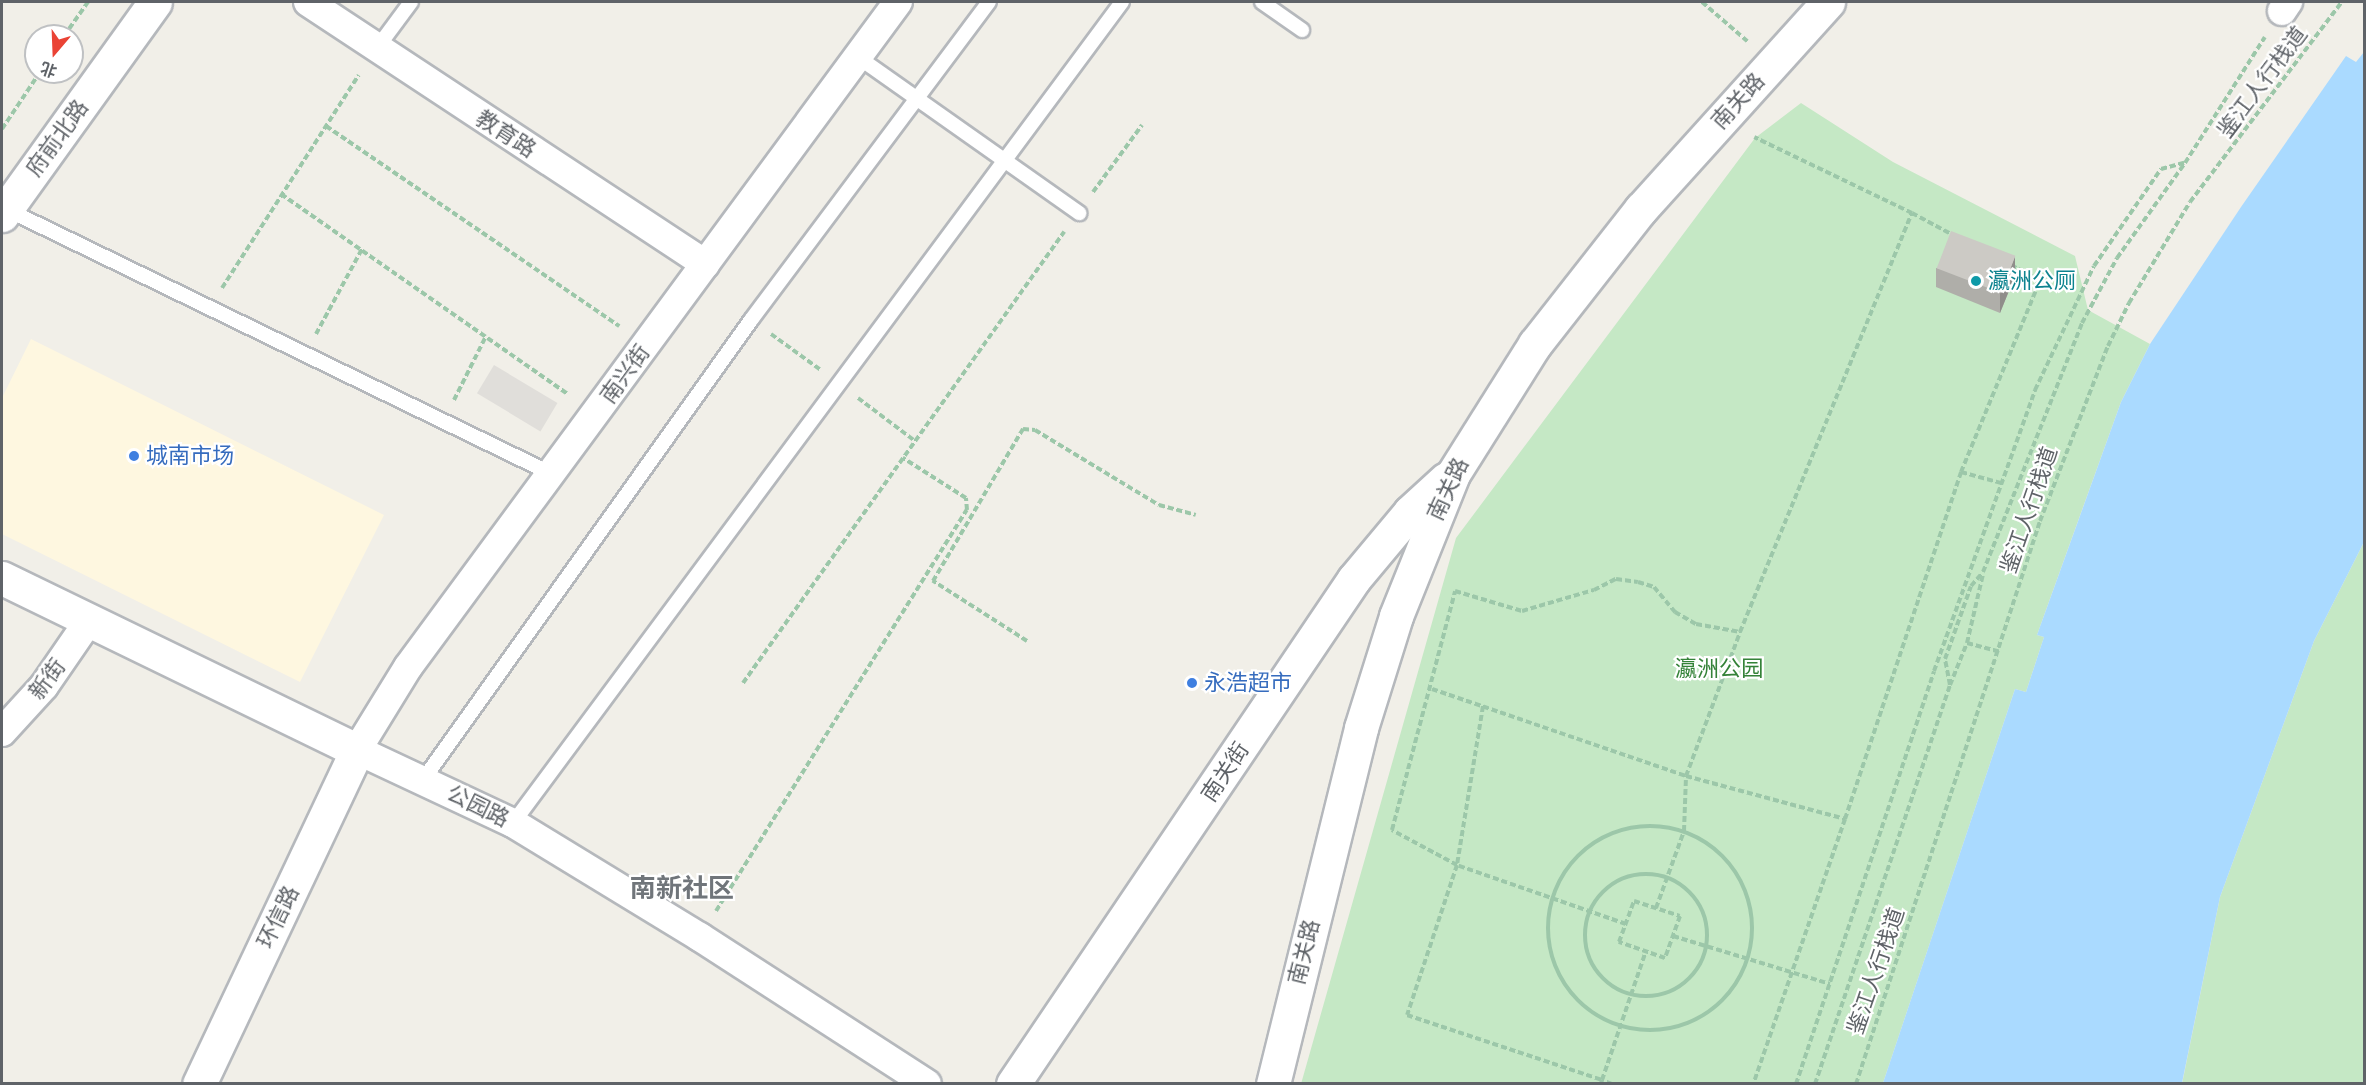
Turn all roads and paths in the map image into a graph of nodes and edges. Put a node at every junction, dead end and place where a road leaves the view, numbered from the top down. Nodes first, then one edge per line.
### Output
1 (88, 2) edge
2 (154, 2) edge
3 (308, 2) edge
4 (411, 2) edge
5 (898, 2) edge
6 (988, 2) edge
7 (1122, 2) edge
8 (1262, 2) edge
9 (1702, 2) edge
10 (1828, 2) edge
11 (2342, 2) edge
12 (2285, 6) edge
13 (72, 24) edge
14 (1302, 30) dead end
15 (376, 48) junction
16 (858, 57) junction
17 (1772, 64) junction
18 (32, 84) edge
19 (917, 98) junction
20 (1721, 120) junction
21 (1142, 125) dead end
22 (326, 126) junction
23 (2, 129) edge
24 (1004, 160) junction
25 (2185, 163) junction
26 (280, 194) junction
27 (4, 212) edge
28 (1078, 213) junction
29 (1911, 213) junction
30 (1961, 239) edge
31 (362, 249) junction
32 (706, 264) junction
33 (2011, 265) edge
34 (209, 309) junction
35 (751, 320) junction
36 (486, 336) junction
37 (646, 345) junction
38 (304, 356) junction
39 (839, 384) junction
40 (596, 413) junction
41 (443, 422) junction
42 (915, 441) junction
43 (903, 458) junction
44 (1960, 472) junction
45 (552, 474) junction
46 (1453, 474) junction
47 (2001, 483) junction
48 (969, 500) junction
49 (979, 506) junction
50 (1196, 515) dead end
51 (1983, 572) junction
52 (2, 578) edge
53 (88, 622) junction
54 (1740, 632) junction
55 (1027, 641) dead end
56 (1967, 643) junction
57 (2000, 652) junction
58 (743, 683) dead end
59 (1950, 686) junction
60 (1432, 689) junction
61 (1483, 706) junction
62 (2, 732) edge
63 (357, 750) junction
64 (1686, 776) junction
65 (423, 780) junction
66 (1845, 819) junction
67 (513, 823) junction
68 (1684, 831) junction
69 (1457, 864) junction
70 (1667, 877) junction
71 (1552, 896) junction
72 (1656, 908) junction
73 (1589, 911) junction
74 (1626, 924) junction
75 (1673, 936) junction
76 (700, 937) junction
77 (1706, 949) junction
78 (1646, 951) junction
79 (1750, 962) junction
80 (1793, 971) junction
81 (1830, 984) junction
82 (1632, 994) junction
83 (1620, 1025) junction
84 (1601, 1082) edge
85 (199, 1083) edge
86 (927, 1083) edge
87 (1013, 1083) edge
88 (1273, 1083) edge
89 (1612, 1083) edge
90 (1753, 1083) edge
91 (1796, 1083) edge
92 (1815, 1083) edge
93 (1856, 1083) edge

1 - 13 path
2 - 27 street, 府前北路
3 - 15 street, 教育路
4 - 15 lane
5 - 16 street, 南兴街
6 - 19 lane
7 - 24 lane
8 - 14 lane
9 - 17 path
10 - 17 street, 南关路
11 - 57 path, 鉴江人行栈道
12 - 25 path
15 - 22 path
15 - 32 street, 教育路
16 - 19 lane
16 - 32 street, 南兴街
17 - 20 street, 南关路
18 - 23 path
19 - 24 lane
19 - 35 lane
20 - 29 path
20 - 46 street, 南关路
21 - 28 path
22 - 26 path
22 - 37 path
24 - 28 lane
24 - 39 lane
25 - 47 path
25 - 51 path
26 - 31 path
26 - 34 path
27 - 34 lane
28 - 42 path
29 - 30 path
29 - 54 path
31 - 36 path
31 - 38 path
32 - 37 street, 南兴街
33 - 44 path
34 - 38 lane
35 - 39 path
35 - 65 lane
36 - 40 path
36 - 41 path
37 - 40 street, 南兴街
38 - 41 lane
39 - 42 path
39 - 67 lane
40 - 45 street, 南兴街
41 - 45 lane
42 - 43 path
43 - 48 path
43 - 58 path
44 - 47 path
44 - 66 path
45 - 63 street, 南兴街
46 - 87 street, 南关街
46 - 88 street, 南关路
47 - 81 path
48 - 49 path
48 - 76 path
49 - 50 path
49 - 55 path
51 - 56 path
51 - 59 path
52 - 53 street, 公园路
53 - 62 street, 新街
53 - 63 street, 公园路
54 - 60 path
54 - 64 path
56 - 57 path
56 - 59 path
57 - 93 path, 鉴江人行栈道
59 - 92 path
60 - 61 path
60 - 69 path
61 - 64 path
61 - 69 path
63 - 65 street, 公园路
63 - 85 street, 环信路
64 - 66 path
64 - 68 path
65 - 67 street, 公园路
66 - 80 path
67 - 76 street, 公园路
68 - 70 path
68 - 71 path
68 - 79 path
69 - 71 path
69 - 84 path
70 - 72 path
70 - 73 path
70 - 77 path
71 - 73 path
71 - 83 path
72 - 74 path
72 - 75 path
73 - 74 path
73 - 82 path
74 - 78 path
75 - 77 path
75 - 78 path
76 - 86 street, 公园路
77 - 79 path
77 - 82 path
78 - 82 path
79 - 80 path
79 - 83 path
80 - 81 path
80 - 90 path
81 - 91 path
82 - 83 path
83 - 84 path
84 - 89 path

